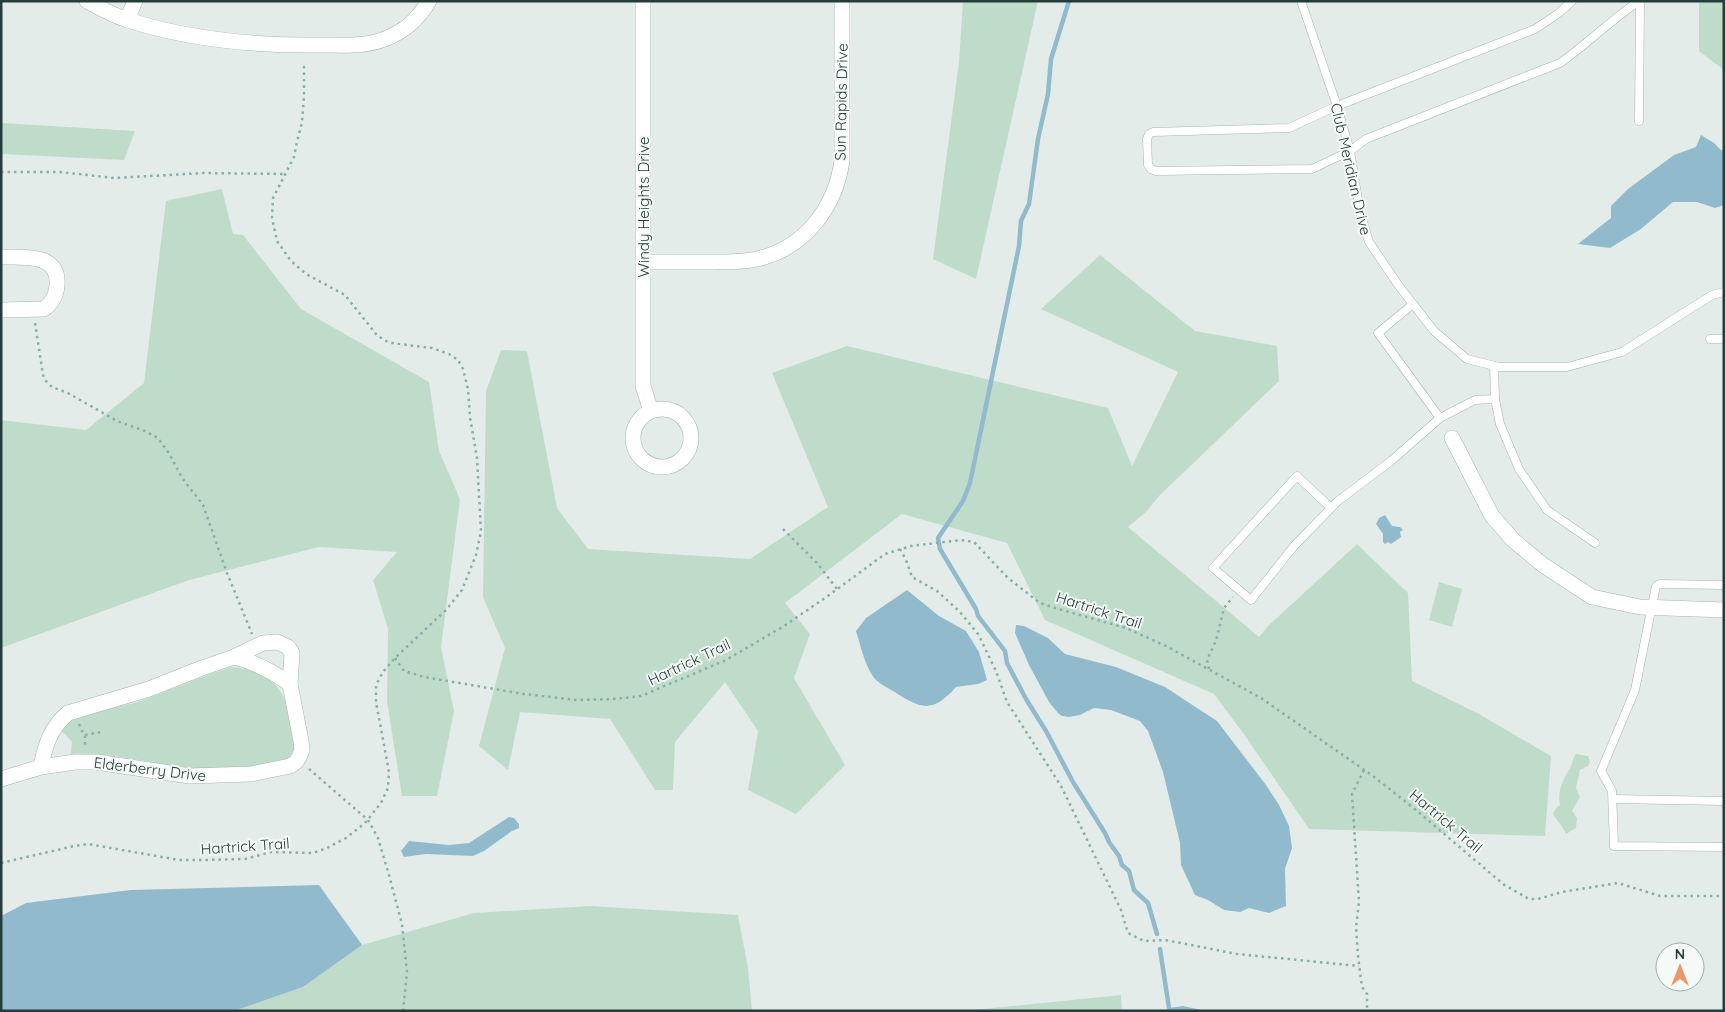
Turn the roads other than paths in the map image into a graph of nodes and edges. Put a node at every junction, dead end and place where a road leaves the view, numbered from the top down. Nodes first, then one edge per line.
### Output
1 (87, 1) edge
2 (135, 1) edge
3 (429, 1) edge
4 (643, 1) edge
5 (842, 1) edge
6 (1300, 1) edge
7 (1572, 1) edge
8 (1639, 1) edge
9 (127, 20) junction
10 (1337, 106) junction
11 (1640, 121) dead end
12 (1350, 151) junction
13 (1, 257) edge
14 (643, 262) junction
15 (1724, 292) edge
16 (1413, 304) junction
17 (1, 310) edge
18 (1710, 339) dead end
19 (1724, 339) edge
20 (1494, 366) junction
21 (1495, 399) junction
22 (651, 411) dead end
23 (1440, 418) junction
24 (1452, 438) dead end
25 (1331, 508) junction
26 (1595, 543) dead end
27 (1724, 585) edge
28 (1652, 608) junction
29 (1724, 610) edge
30 (234, 657) junction
31 (290, 684) junction
32 (41, 767) junction
33 (1, 779) edge
34 (1613, 799) junction
35 (1724, 801) edge
36 (1724, 847) edge

1 - 9 street
2 - 9 street
3 - 9 street
4 - 14 street, Windy Heights Drive
5 - 14 street, Sun Rapids Drive
6 - 10 lane, Club Meridian Drive
7 - 10 lane
8 - 11 lane
8 - 12 lane
10 - 12 lane, Club Meridian Drive
10 - 12 lane
12 - 16 lane, Club Meridian Drive
13 - 17 street
14 - 22 street, Windy Heights Drive
15 - 20 lane, Club Meridian Drive
16 - 20 lane, Club Meridian Drive
16 - 23 lane
18 - 19 lane
20 - 21 lane
21 - 23 lane
21 - 26 lane
23 - 25 lane
24 - 28 street
25 - 25 lane
27 - 28 lane
28 - 29 street
28 - 34 lane
30 - 31 street
30 - 31 street, Elderberry Drive
30 - 32 street, Elderberry Drive
31 - 32 street, Elderberry Drive
32 - 33 street, Elderberry Drive
34 - 35 lane
34 - 36 lane

